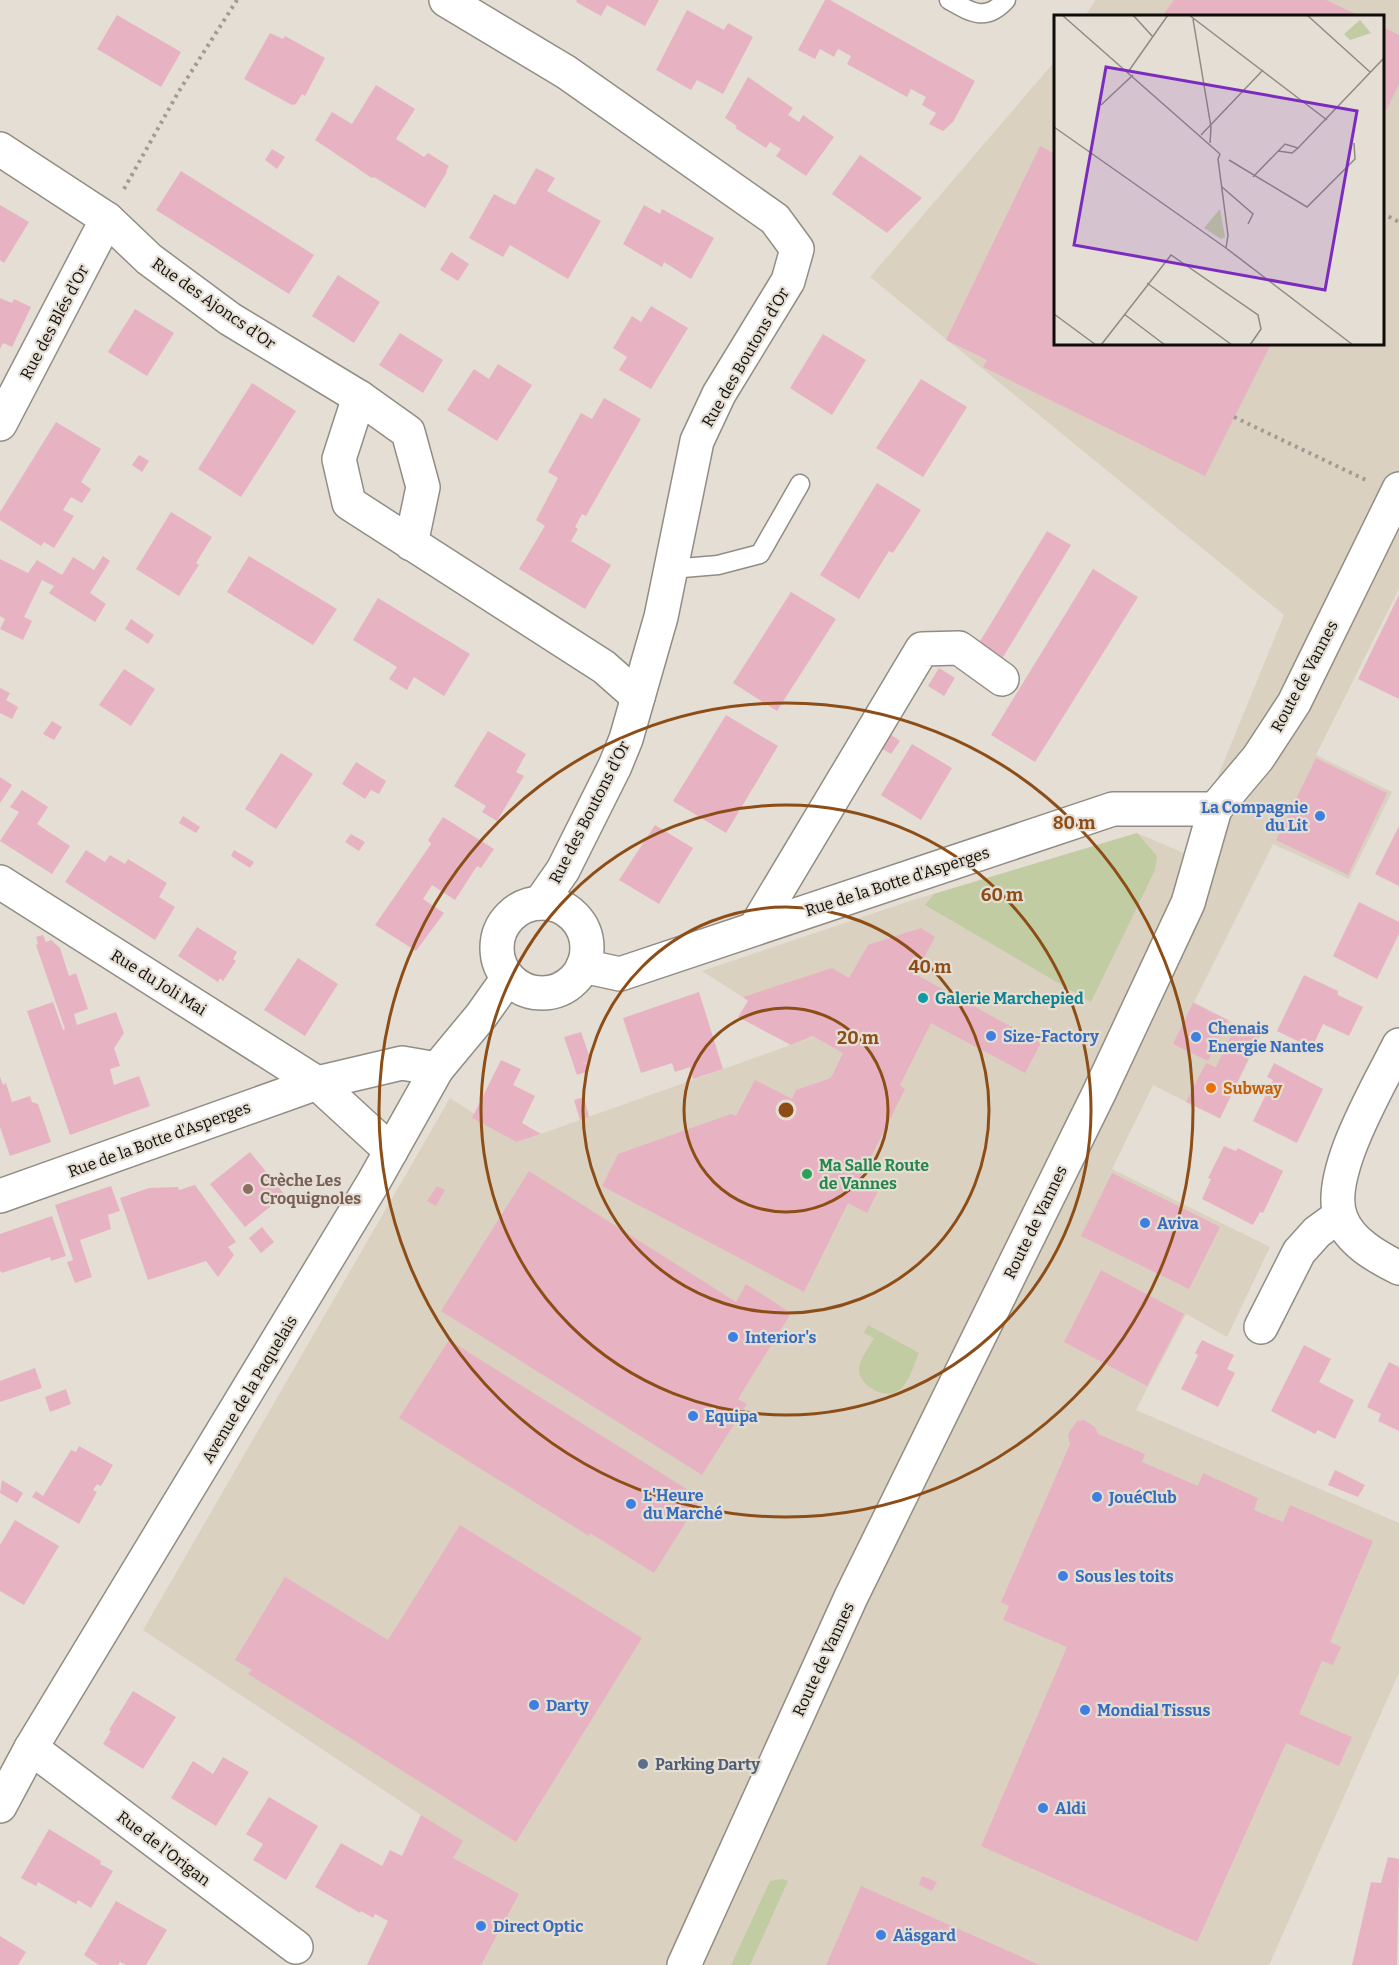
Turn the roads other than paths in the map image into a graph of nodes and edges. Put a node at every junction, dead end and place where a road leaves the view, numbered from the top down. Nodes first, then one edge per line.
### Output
1 (446, 0) edge
2 (949, 0) edge
3 (1006, 0) edge
4 (0, 149) edge
5 (107, 219) junction
6 (358, 397) junction
7 (0, 424) edge
8 (800, 484) dead end
9 (1398, 491) edge
10 (411, 544) junction
11 (671, 569) junction
12 (1002, 679) dead end
13 (638, 697) junction
14 (1215, 809) junction
15 (0, 882) edge
16 (540, 903) junction
17 (755, 928) junction
18 (583, 966) junction
19 (508, 978) junction
20 (1399, 1045) edge
21 (437, 1069) junction
22 (317, 1083) junction
23 (391, 1151) junction
24 (0, 1196) edge
25 (1340, 1216) junction
26 (1399, 1268) edge
27 (1261, 1328) dead end
28 (31, 1748) junction
29 (4, 1790) edge
30 (296, 1947) dead end
31 (684, 1965) edge

1 - 11 street, Rue des Boutons d'Or
2 - 3 lane
4 - 5 street, Rue des Ajoncs d'Or
5 - 6 street, Rue des Ajoncs d'Or
5 - 7 street, Rue des Blés d'Or
6 - 10 street, Rue des Ajoncs d'Or
6 - 10 street
8 - 11 lane
9 - 14 street, Route de Vannes
10 - 13 street
11 - 13 street, Rue des Boutons d'Or
12 - 17 street
13 - 16 street, Rue des Boutons d'Or
14 - 17 street, Rue de la Botte d'Asperges
14 - 31 street, Route de Vannes
15 - 22 street, Rue du Joli Mai
16 - 18 street
16 - 19 street
17 - 18 street, Rue de la Botte d'Asperges
18 - 19 street
19 - 21 street, Avenue de la Paquelais
20 - 25 street
21 - 22 street, Rue de la Botte d'Asperges
21 - 23 street, Avenue de la Paquelais
22 - 23 street
22 - 24 street, Rue de la Botte d'Asperges
23 - 28 street, Avenue de la Paquelais
25 - 26 street
25 - 27 street
28 - 29 street, Avenue de la Paquelais
28 - 30 street, Rue de l'Origan

